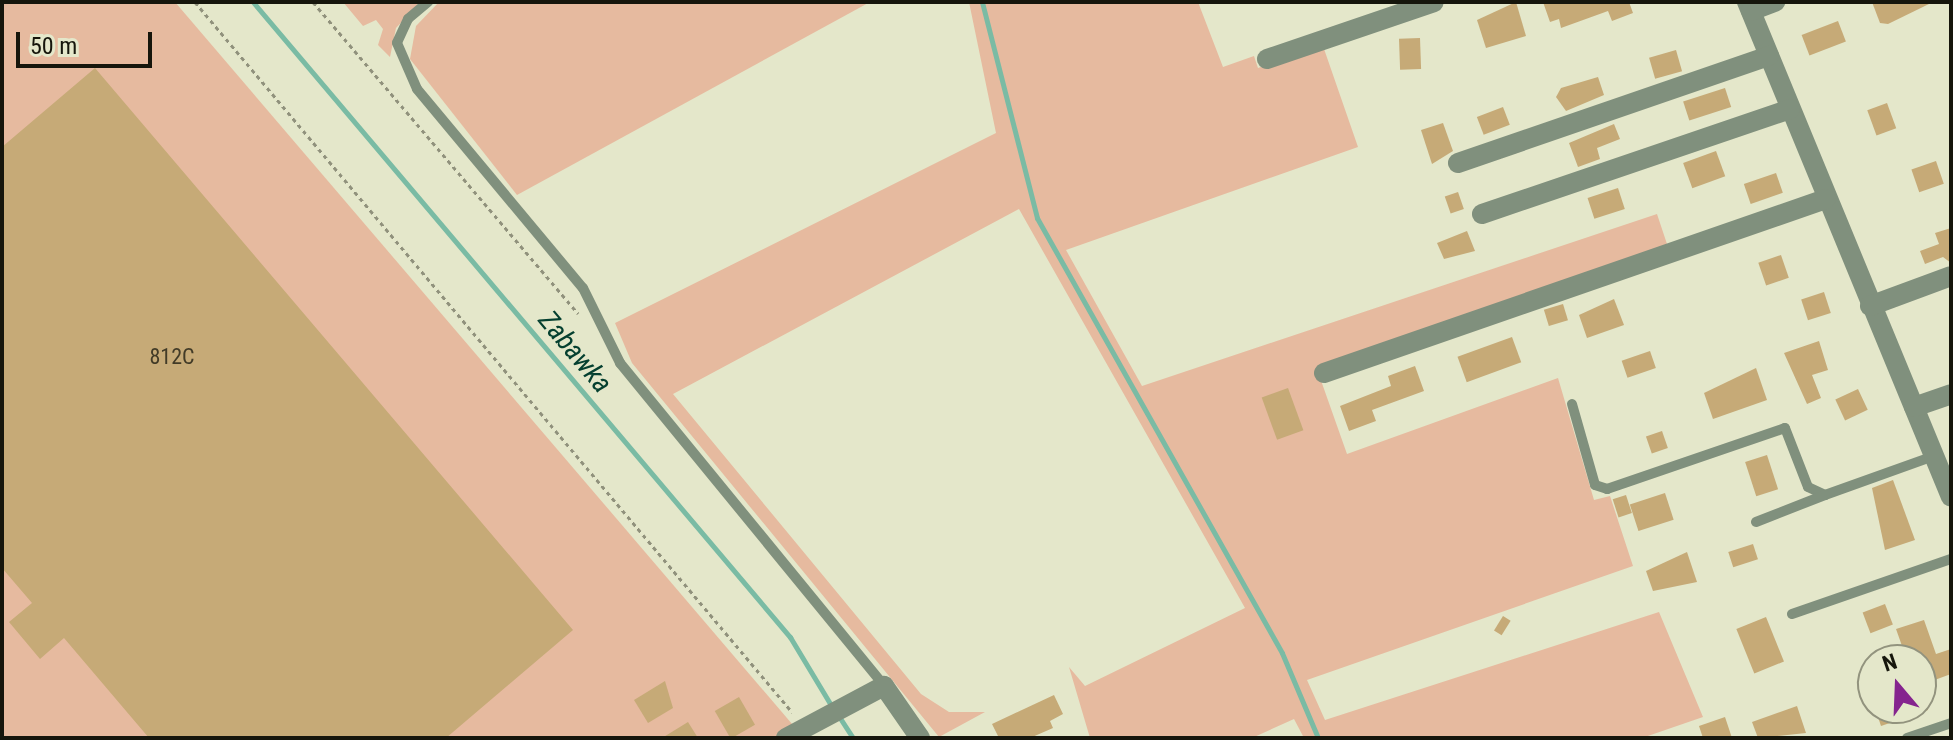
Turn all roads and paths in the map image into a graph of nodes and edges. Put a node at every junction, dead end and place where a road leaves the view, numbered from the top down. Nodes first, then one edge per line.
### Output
1 (195, 2) edge
2 (313, 2) edge
3 (428, 2) edge
4 (1434, 2) edge
5 (1775, 2) edge
6 (1749, 7) edge
7 (1769, 56) junction
8 (1267, 59) dead end
9 (1790, 109) junction
10 (1458, 163) dead end
11 (1826, 199) junction
12 (1482, 214) dead end
13 (1951, 276) edge
14 (1870, 306) junction
15 (583, 317) dead end
16 (1324, 373) dead end
17 (1951, 394) edge
18 (1572, 404) dead end
19 (1914, 407) junction
20 (1934, 456) junction
21 (1825, 495) junction
22 (1951, 497) edge
23 (1756, 522) dead end
24 (1951, 559) edge
25 (1792, 614) dead end
26 (884, 686) junction
27 (1951, 723) edge
28 (795, 733) edge
29 (920, 738) edge
30 (1907, 738) edge

1 - 28 path
2 - 15 path
3 - 26 lane
4 - 8 street
5 - 6 street
6 - 7 street
7 - 9 street
7 - 10 street
9 - 11 street
9 - 12 street
11 - 14 street
11 - 16 street
13 - 14 street
14 - 19 street
17 - 19 street
18 - 21 lane
19 - 20 street
20 - 21 lane
20 - 22 street
21 - 23 lane
24 - 25 lane
26 - 28 street
26 - 29 street
27 - 30 lane

